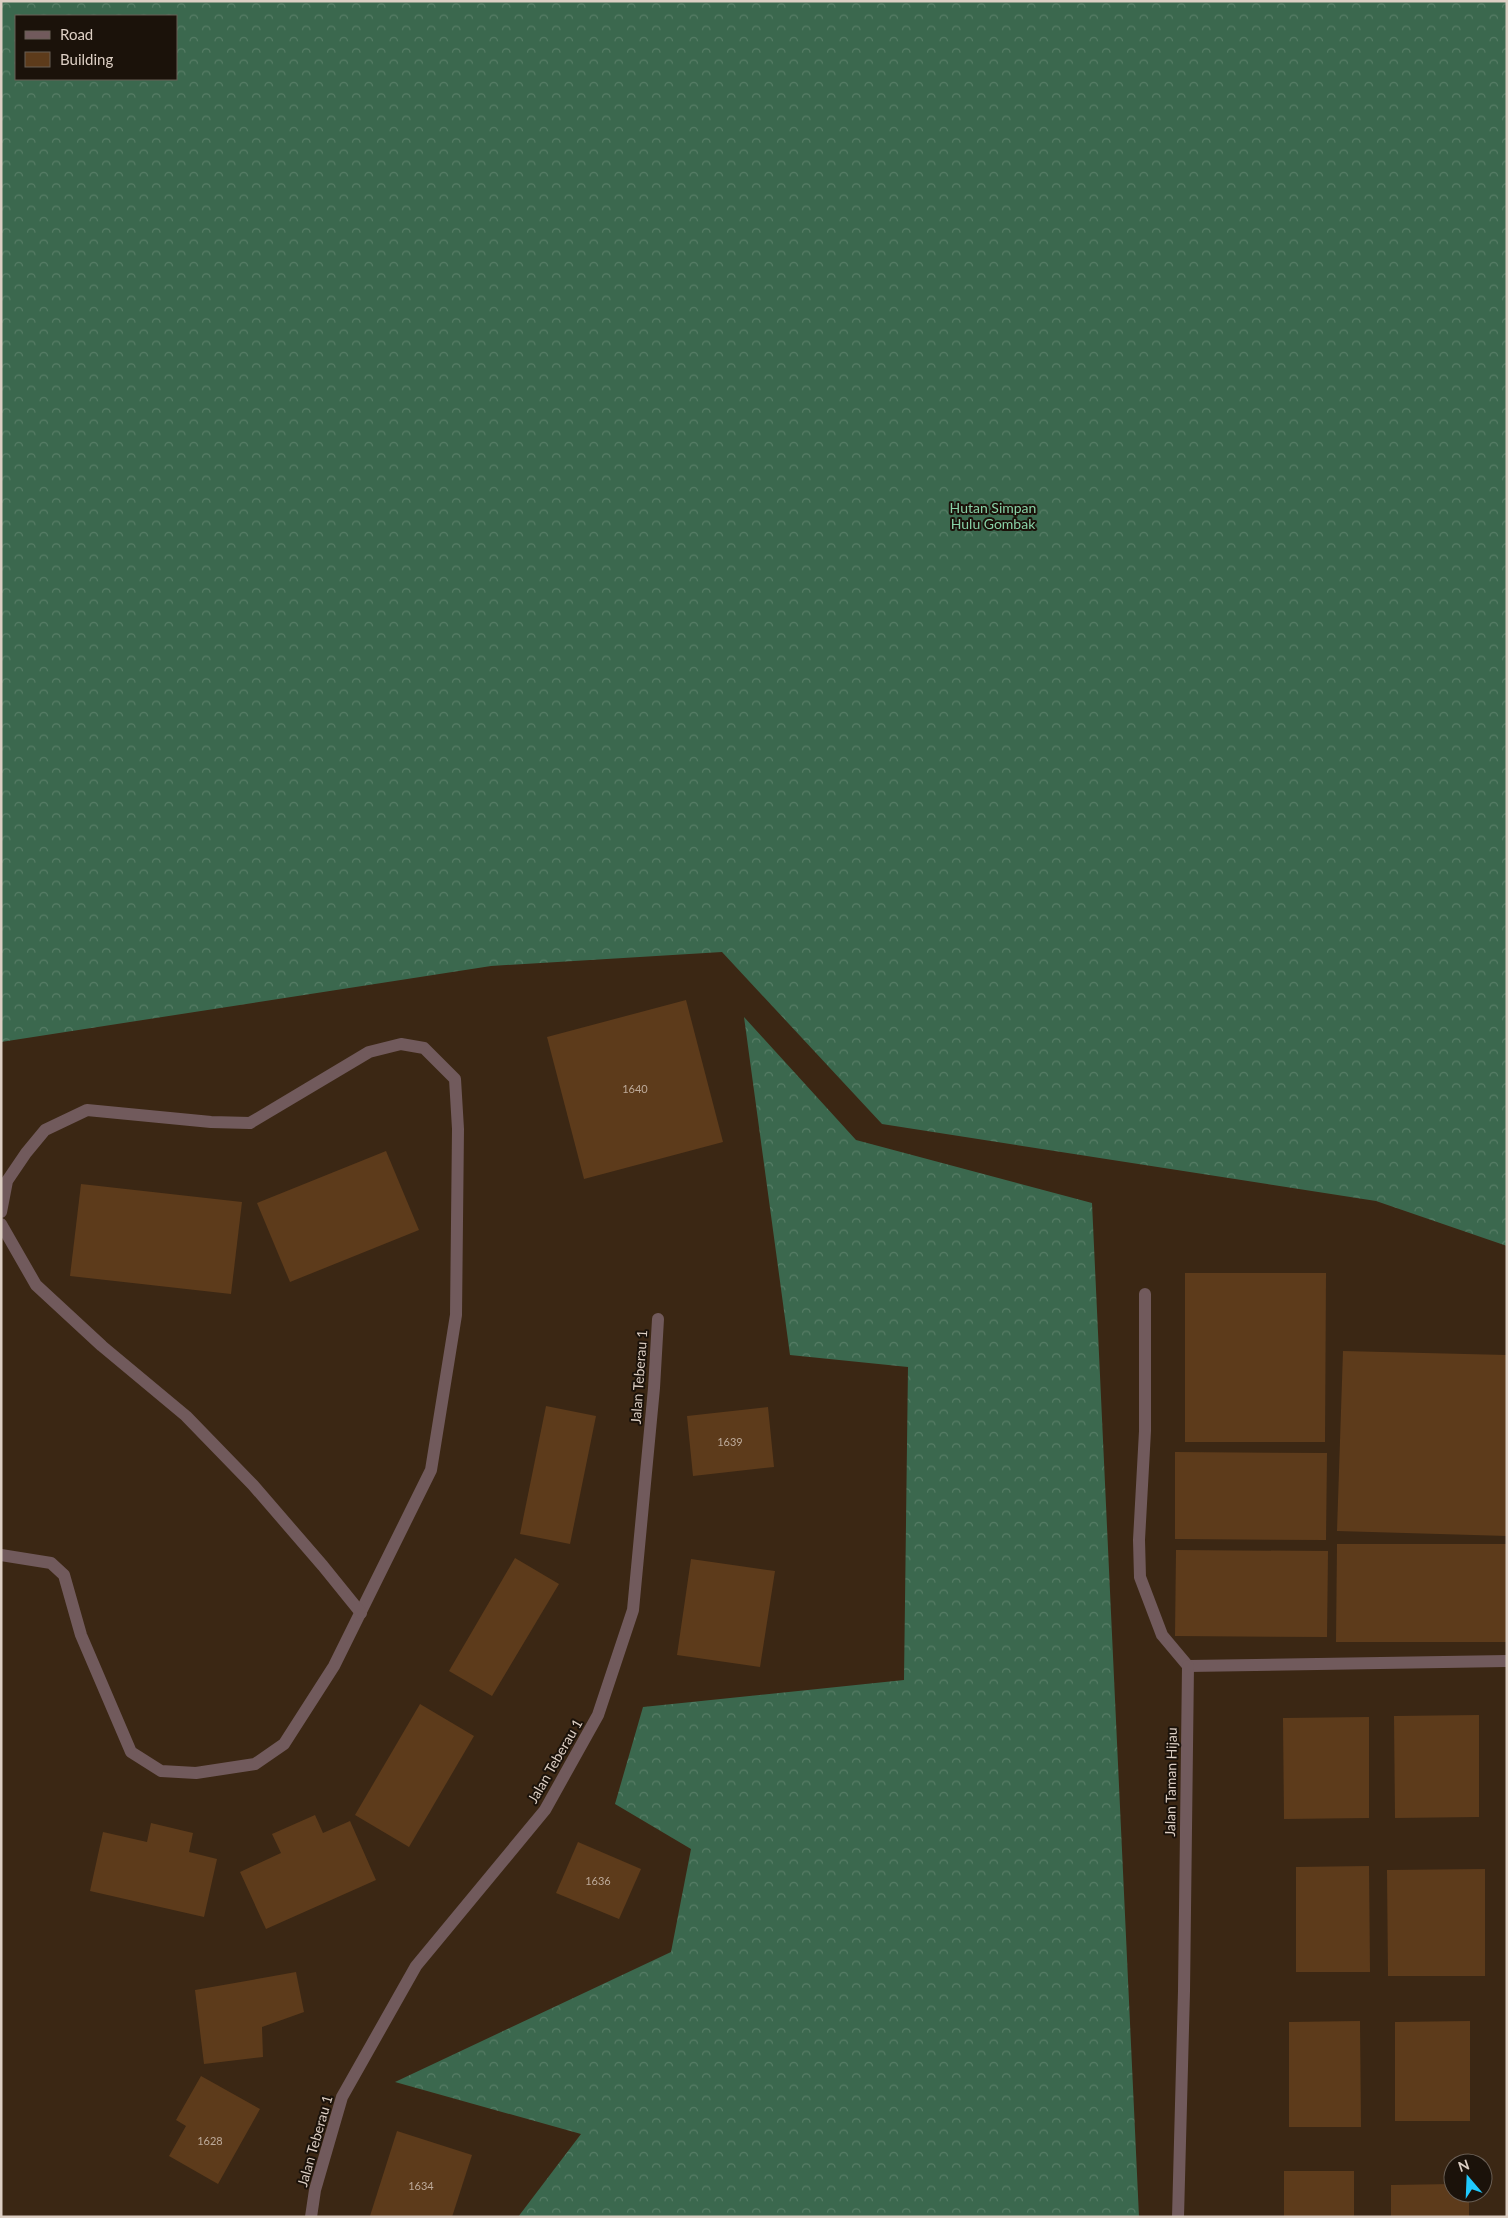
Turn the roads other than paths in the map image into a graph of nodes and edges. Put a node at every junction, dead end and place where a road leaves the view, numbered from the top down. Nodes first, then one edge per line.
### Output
1 (1, 1212) edge
2 (1, 1224) edge
3 (1145, 1294) dead end
4 (658, 1319) dead end
5 (1, 1555) edge
6 (361, 1613) junction
7 (1507, 1661) edge
8 (1188, 1666) junction
9 (311, 2217) edge
10 (1178, 2217) edge

1 - 6 street
2 - 6 street
3 - 8 street
4 - 9 street, Jalan Teberau 1
5 - 6 street
7 - 8 street
8 - 10 street, Jalan Taman Hijau

